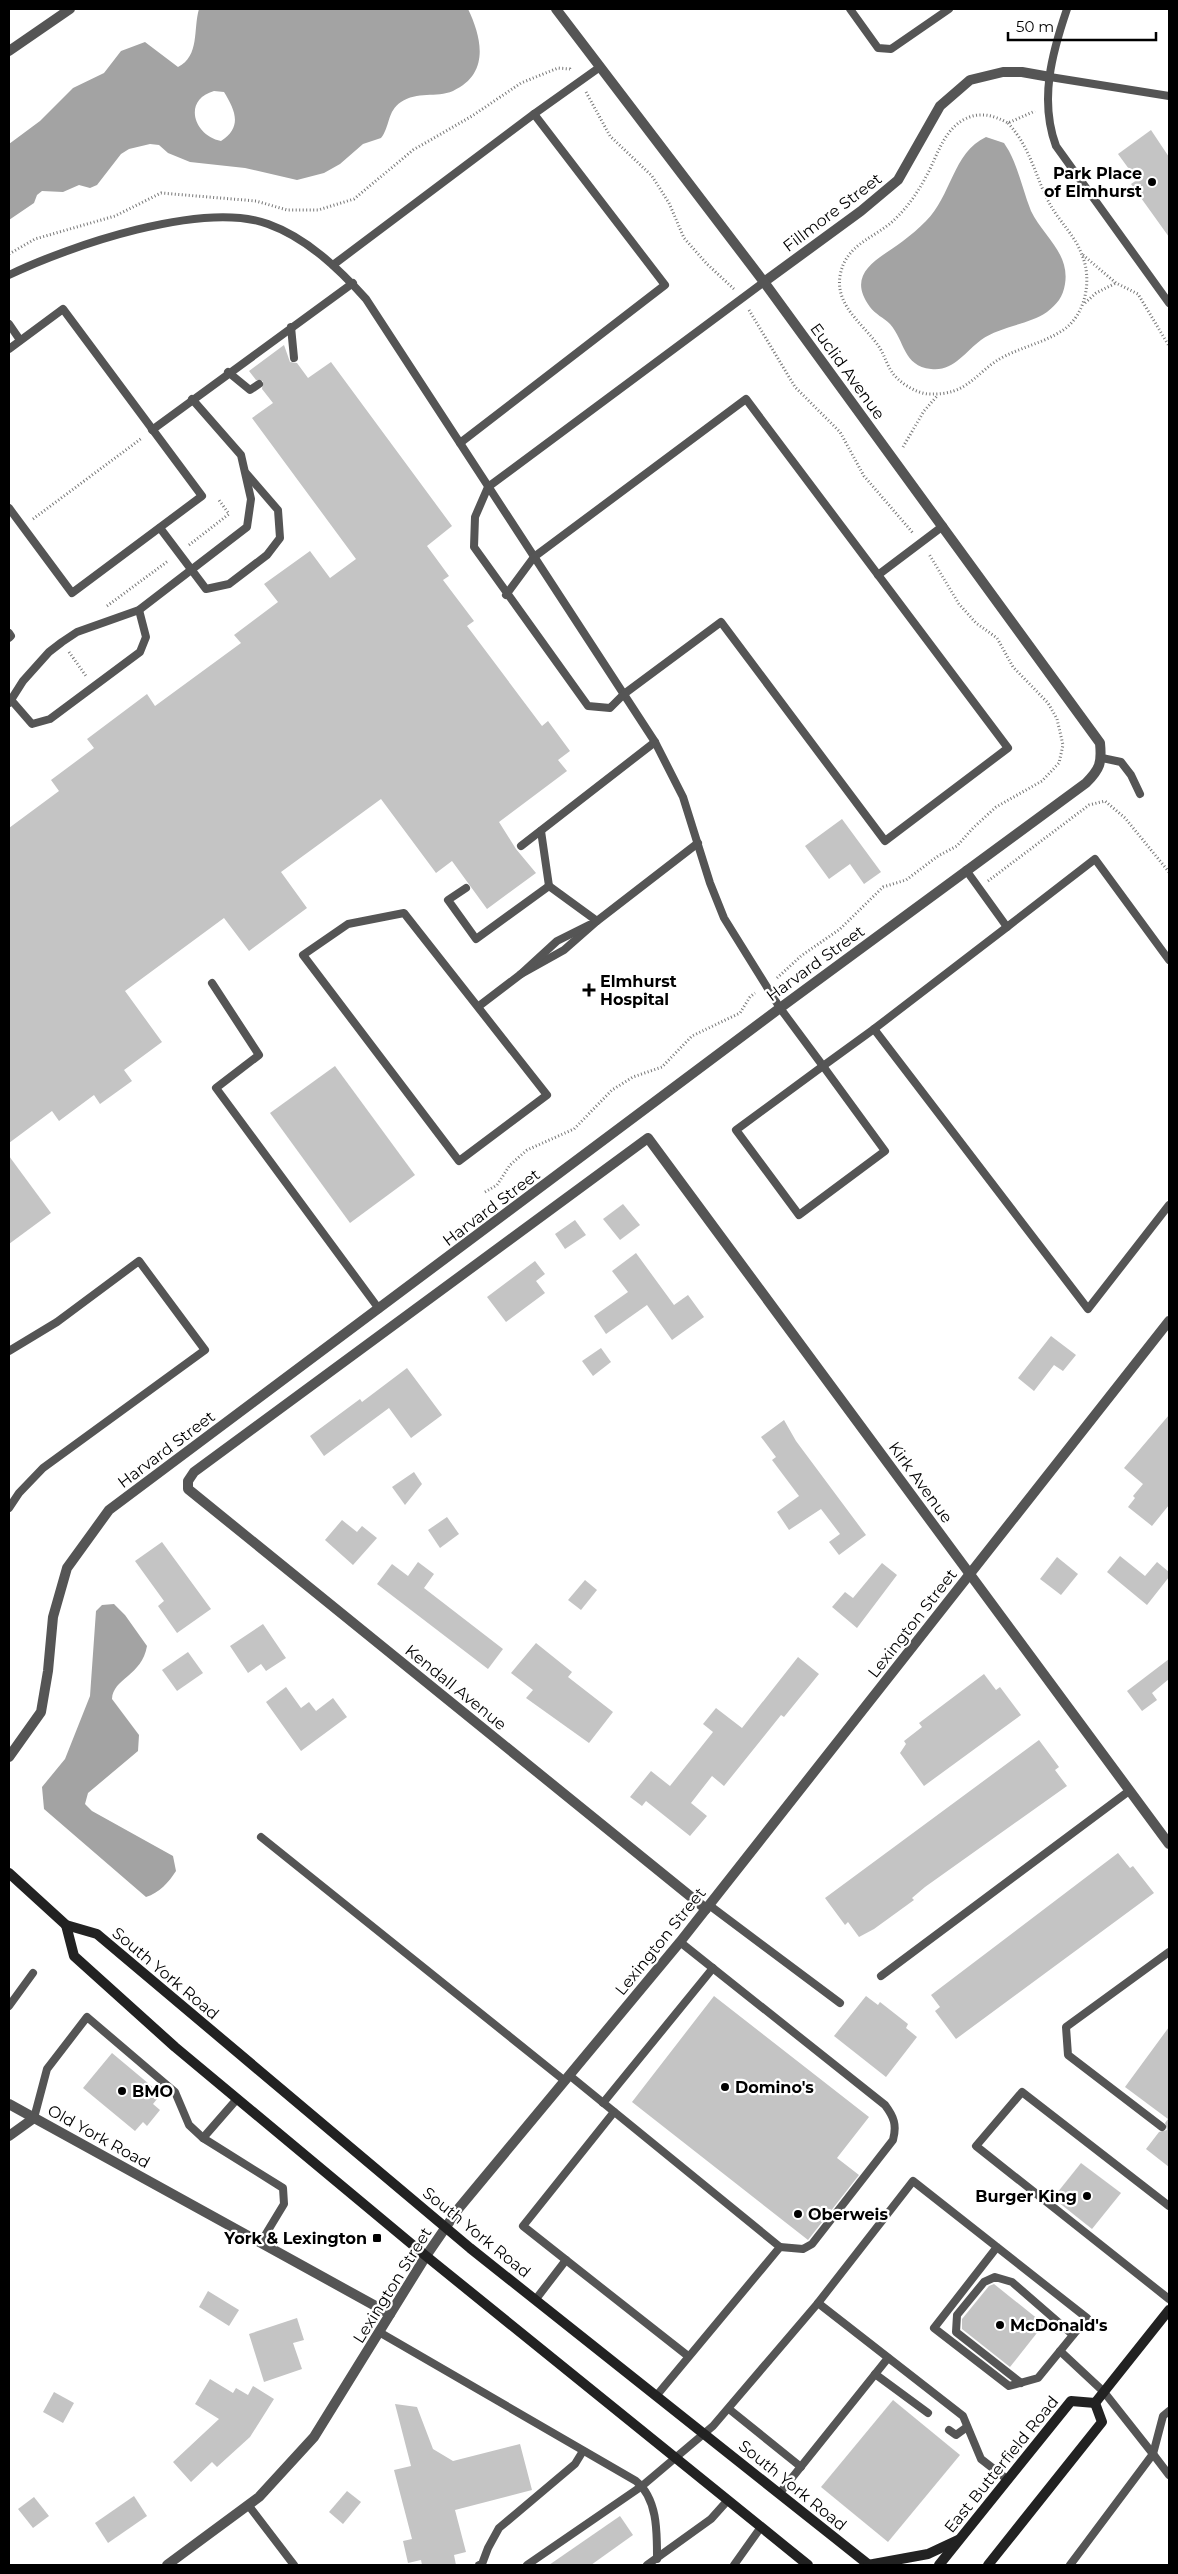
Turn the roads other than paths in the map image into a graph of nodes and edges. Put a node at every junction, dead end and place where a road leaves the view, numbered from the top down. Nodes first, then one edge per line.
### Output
1 (70, 9) edge
2 (556, 9) edge
3 (850, 9) edge
4 (948, 9) edge
5 (1067, 9) edge
6 (9, 52) edge
7 (600, 67) junction
8 (1050, 77) junction
9 (1169, 96) edge
10 (534, 114) junction
11 (333, 265) junction
12 (9, 275) edge
13 (764, 282) junction
14 (352, 284) junction
15 (1169, 303) edge
16 (9, 324) edge
17 (291, 328) junction
18 (20, 340) junction
19 (9, 349) edge
20 (294, 358) dead end
21 (228, 372) junction
22 (259, 384) dead end
23 (192, 399) junction
24 (152, 430) junction
25 (460, 443) junction
26 (244, 471) junction
27 (488, 487) junction
28 (9, 508) edge
29 (943, 526) junction
30 (160, 528) junction
31 (534, 557) junction
32 (192, 570) junction
33 (878, 575) junction
34 (506, 595) junction
35 (139, 610) junction
36 (9, 633) edge
37 (9, 638) edge
38 (624, 694) junction
39 (10, 702) edge
40 (654, 742) junction
41 (1102, 758) junction
42 (1140, 794) dead end
43 (541, 831) junction
44 (698, 843) junction
45 (522, 846) dead end
46 (966, 870) junction
47 (549, 886) junction
48 (466, 888) dead end
49 (598, 921) junction
50 (1007, 926) junction
51 (1169, 960) edge
52 (521, 974) junction
53 (212, 983) dead end
54 (479, 1006) junction
55 (780, 1008) junction
56 (874, 1029) junction
57 (823, 1066) junction
58 (1169, 1205) edge
59 (379, 1309) junction
60 (1169, 1321) edge
61 (9, 1351) edge
62 (188, 1489) joint
63 (9, 1508) edge
64 (970, 1574) junction
65 (9, 1756) edge
66 (1130, 1791) junction
67 (261, 1836) dead end
68 (1169, 1844) edge
69 (9, 1873) edge
70 (708, 1907) junction
71 (66, 1925) junction
72 (680, 1942) junction
73 (1169, 1952) edge
74 (713, 1968) junction
75 (33, 1974) dead end
76 (881, 1976) dead end
77 (840, 2003) dead end
78 (9, 2006) edge
79 (567, 2078) junction
80 (237, 2099) junction
81 (603, 2103) junction
82 (9, 2104) edge
83 (614, 2112) junction
84 (34, 2118) junction
85 (1162, 2127) dead end
86 (9, 2136) edge
87 (203, 2138) junction
88 (1169, 2206) edge
89 (446, 2228) junction
90 (261, 2242) junction
91 (997, 2247) junction
92 (780, 2248) junction
93 (426, 2256) junction
94 (566, 2260) junction
95 (536, 2299) junction
96 (1169, 2299) edge
97 (818, 2303) junction
98 (1169, 2310) edge
99 (390, 2314) junction
100 (379, 2332) junction
101 (1072, 2335) junction
102 (1060, 2351) junction
103 (688, 2356) junction
104 (888, 2358) junction
105 (875, 2374) junction
106 (1021, 2383) junction
107 (1104, 2392) junction
108 (657, 2395) junction
109 (1095, 2403) junction
110 (729, 2409) junction
111 (1169, 2411) edge
112 (928, 2413) dead end
113 (967, 2427) junction
114 (949, 2430) dead end
115 (705, 2433) junction
116 (583, 2451) junction
117 (1153, 2454) junction
118 (676, 2458) junction
119 (800, 2468) junction
120 (1169, 2475) edge
121 (1008, 2480) junction
122 (642, 2486) junction
123 (779, 2494) junction
124 (728, 2500) junction
125 (249, 2506) junction
126 (762, 2528) junction
127 (961, 2538) junction
128 (657, 2559) junction
129 (167, 2565) edge
130 (294, 2565) edge
131 (479, 2565) edge
132 (527, 2565) edge
133 (647, 2565) edge
134 (734, 2565) edge
135 (808, 2565) edge
136 (869, 2565) edge
137 (939, 2565) edge
138 (988, 2565) edge
139 (1070, 2565) edge

1 - 6 street
2 - 7 street, Euclid Avenue
3 - 4 lane
5 - 8 lane
7 - 10 lane
7 - 13 street, Euclid Avenue
8 - 9 lane
8 - 13 street, Fillmore Street
8 - 15 lane
10 - 11 lane
10 - 25 lane
11 - 12 lane
11 - 14 lane
13 - 27 lane
13 - 29 street, Euclid Avenue
14 - 17 lane
14 - 25 lane
16 - 18 lane
17 - 20 lane
17 - 21 lane
18 - 19 lane
18 - 24 lane
21 - 22 lane
21 - 23 lane
23 - 24 lane
23 - 26 lane
24 - 30 lane
25 - 27 lane
26 - 32 lane
26 - 32 lane
27 - 31 lane
27 - 34 lane
28 - 30 lane
29 - 33 lane
29 - 41 street, Euclid Avenue
30 - 32 lane
31 - 33 lane
31 - 34 lane
31 - 38 lane
32 - 35 lane
33 - 38 lane
34 - 38 lane
35 - 39 lane
35 - 39 lane
36 - 37 lane
38 - 40 lane
40 - 43 lane
40 - 44 lane
41 - 42 lane
41 - 46 street, Harvard Street
43 - 45 lane
43 - 47 lane
44 - 49 lane
44 - 55 lane
46 - 50 lane
46 - 55 street, Harvard Street
47 - 48 lane
47 - 49 lane
49 - 52 lane
49 - 52 lane
50 - 51 lane
50 - 56 lane
52 - 54 lane
53 - 59 lane
54 - 54 lane
55 - 57 lane
55 - 59 street, Harvard Street
56 - 57 lane
56 - 58 lane
57 - 57 lane
59 - 65 street, Harvard Street
60 - 64 street, Lexington Street
61 - 63 lane
62 - 64 street, Kirk Avenue
62 - 70 street, Kendall Avenue
64 - 66 street, Kirk Avenue
64 - 70 street, Lexington Street
66 - 68 street, Kirk Avenue
66 - 76 lane
67 - 79 lane
69 - 71 main road, South York Road
70 - 72 street, Lexington Street
70 - 77 lane
71 - 80 main road
71 - 89 main road, South York Road
72 - 74 lane
72 - 79 street, Lexington Street
73 - 85 lane
74 - 81 lane
74 - 92 lane
75 - 78 lane
79 - 81 lane
79 - 89 street, Lexington Street
80 - 87 lane
80 - 93 main road
81 - 83 lane
82 - 84 street, Old York Road
83 - 92 lane
83 - 94 lane
84 - 86 street
84 - 87 lane
84 - 90 street, Old York Road
87 - 90 lane
88 - 96 lane
89 - 93 street, Lexington Street
89 - 95 main road, South York Road
90 - 99 street
91 - 97 lane
91 - 101 lane
91 - 106 lane
92 - 103 lane
93 - 99 street, Lexington Street
93 - 118 main road
94 - 95 lane
94 - 103 lane
95 - 108 main road, South York Road
97 - 104 lane
97 - 110 lane
98 - 107 main road
99 - 100 street, Lexington Street
100 - 116 lane
100 - 125 street, Lexington Street
101 - 102 lane
101 - 106 lane
102 - 106 lane
102 - 107 lane
103 - 108 lane
104 - 105 lane
104 - 113 lane
105 - 112 lane
105 - 119 lane
107 - 109 main road
107 - 117 lane
108 - 115 main road, South York Road
109 - 121 main road, East Butterfield Road
109 - 138 main road
110 - 115 lane
110 - 119 lane
111 - 117 lane
113 - 114 lane
113 - 121 lane
115 - 118 lane
115 - 123 main road, South York Road
116 - 122 lane
116 - 131 lane
117 - 120 lane
117 - 139 lane
118 - 122 lane
118 - 124 main road
119 - 123 lane
121 - 127 main road, East Butterfield Road
122 - 128 lane
122 - 132 lane
123 - 136 main road, South York Road
124 - 126 main road
124 - 128 lane
125 - 129 street, Lexington Street
125 - 130 lane
126 - 134 lane
126 - 135 main road
127 - 136 main road
127 - 137 main road, East Butterfield Road
128 - 133 lane

